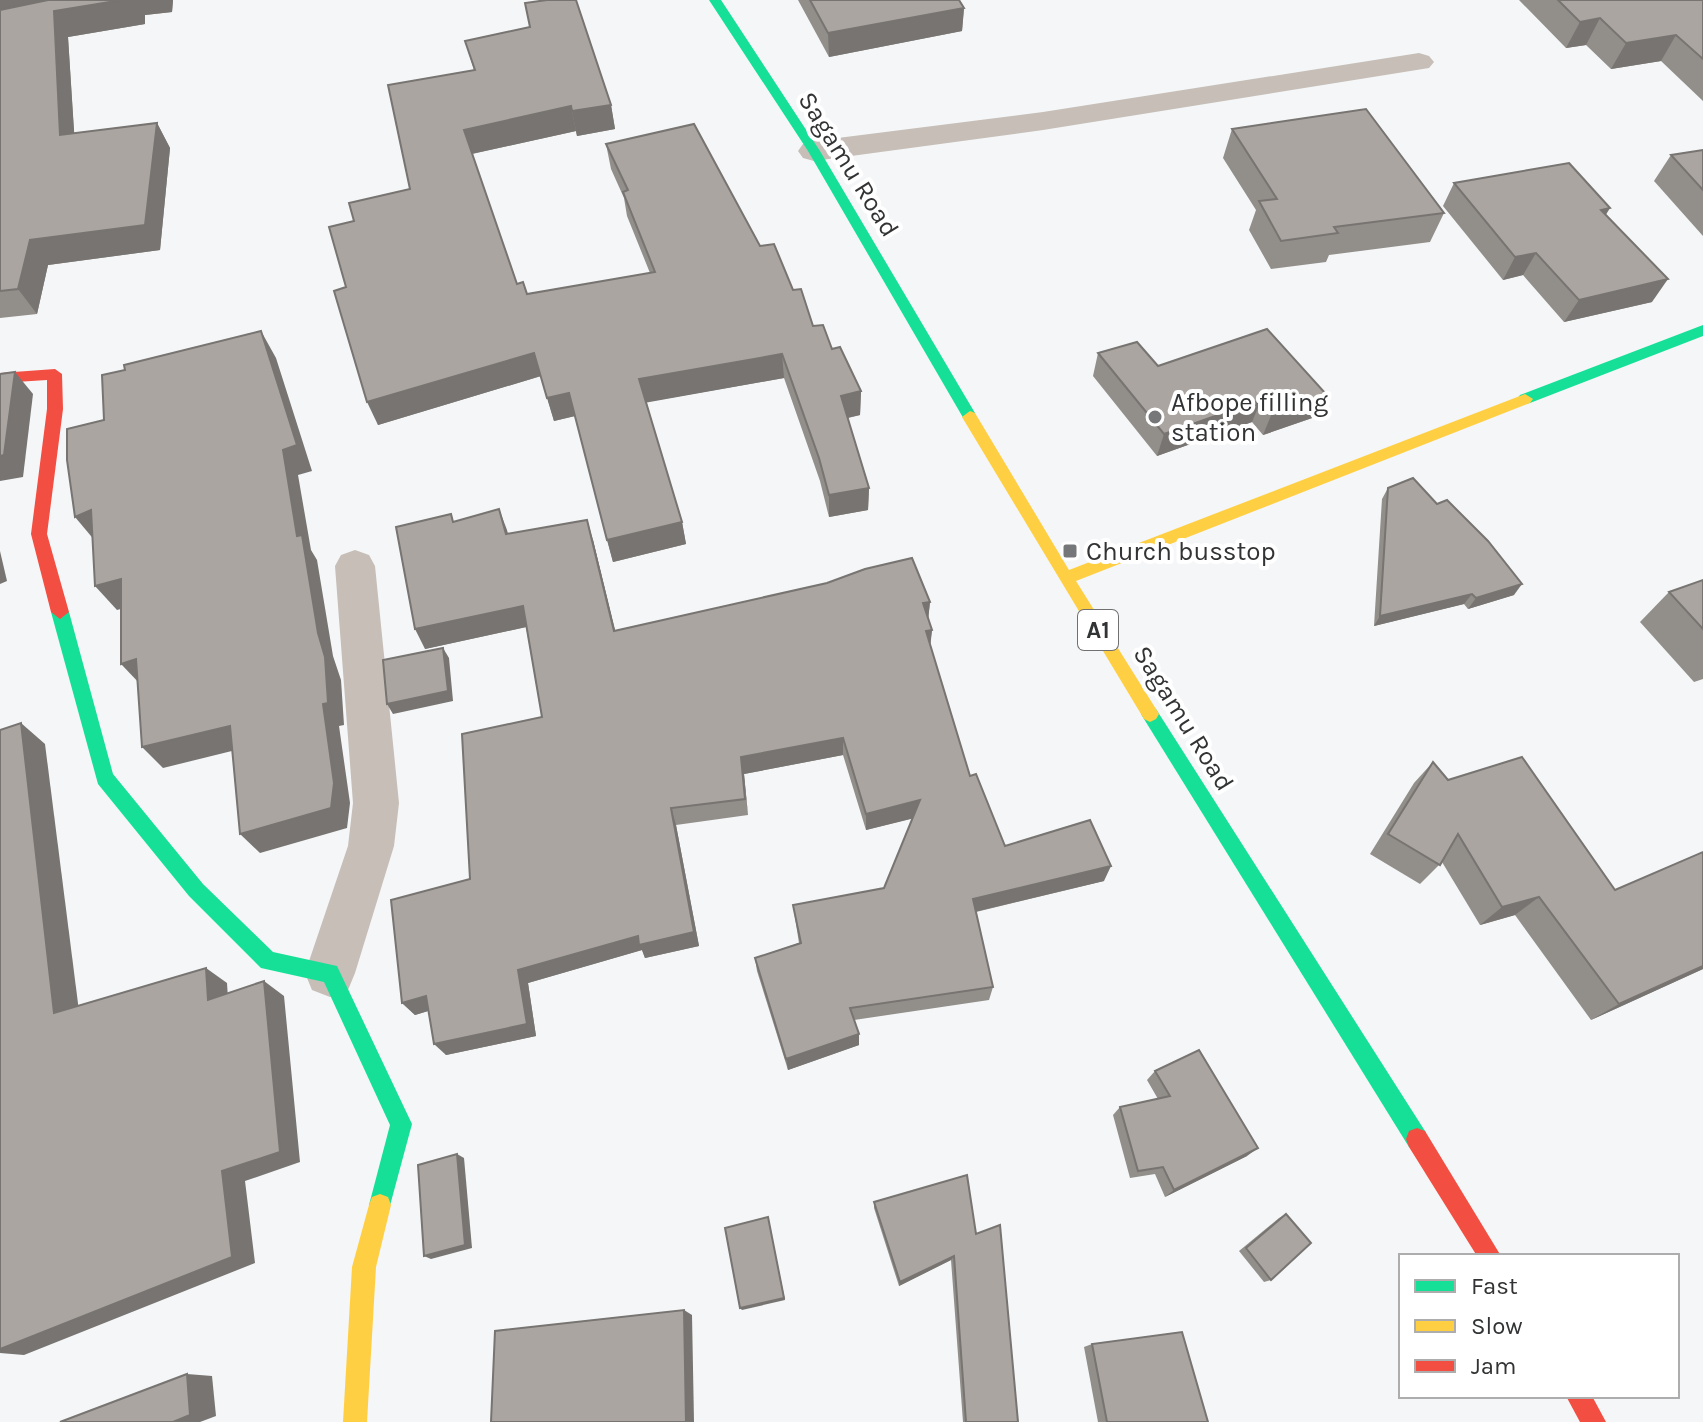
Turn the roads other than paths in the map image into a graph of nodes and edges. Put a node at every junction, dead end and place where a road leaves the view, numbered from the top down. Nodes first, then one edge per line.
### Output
1 (715, 0) edge
2 (1419, 62) dead end
3 (814, 151) junction
4 (1703, 330) edge
5 (0, 378) edge
6 (355, 566) dead end
7 (1065, 578) junction
8 (330, 973) junction
9 (1489, 1254) edge
10 (1579, 1398) edge
11 (355, 1422) edge
12 (1594, 1422) edge

1 - 3 main road, Sagamu Road / A1
2 - 3 street
3 - 7 main road, Sagamu Road / A1
4 - 7 main road
5 - 8 main road
6 - 8 street
7 - 9 main road, Sagamu Road / A1
8 - 11 main road
10 - 12 main road

